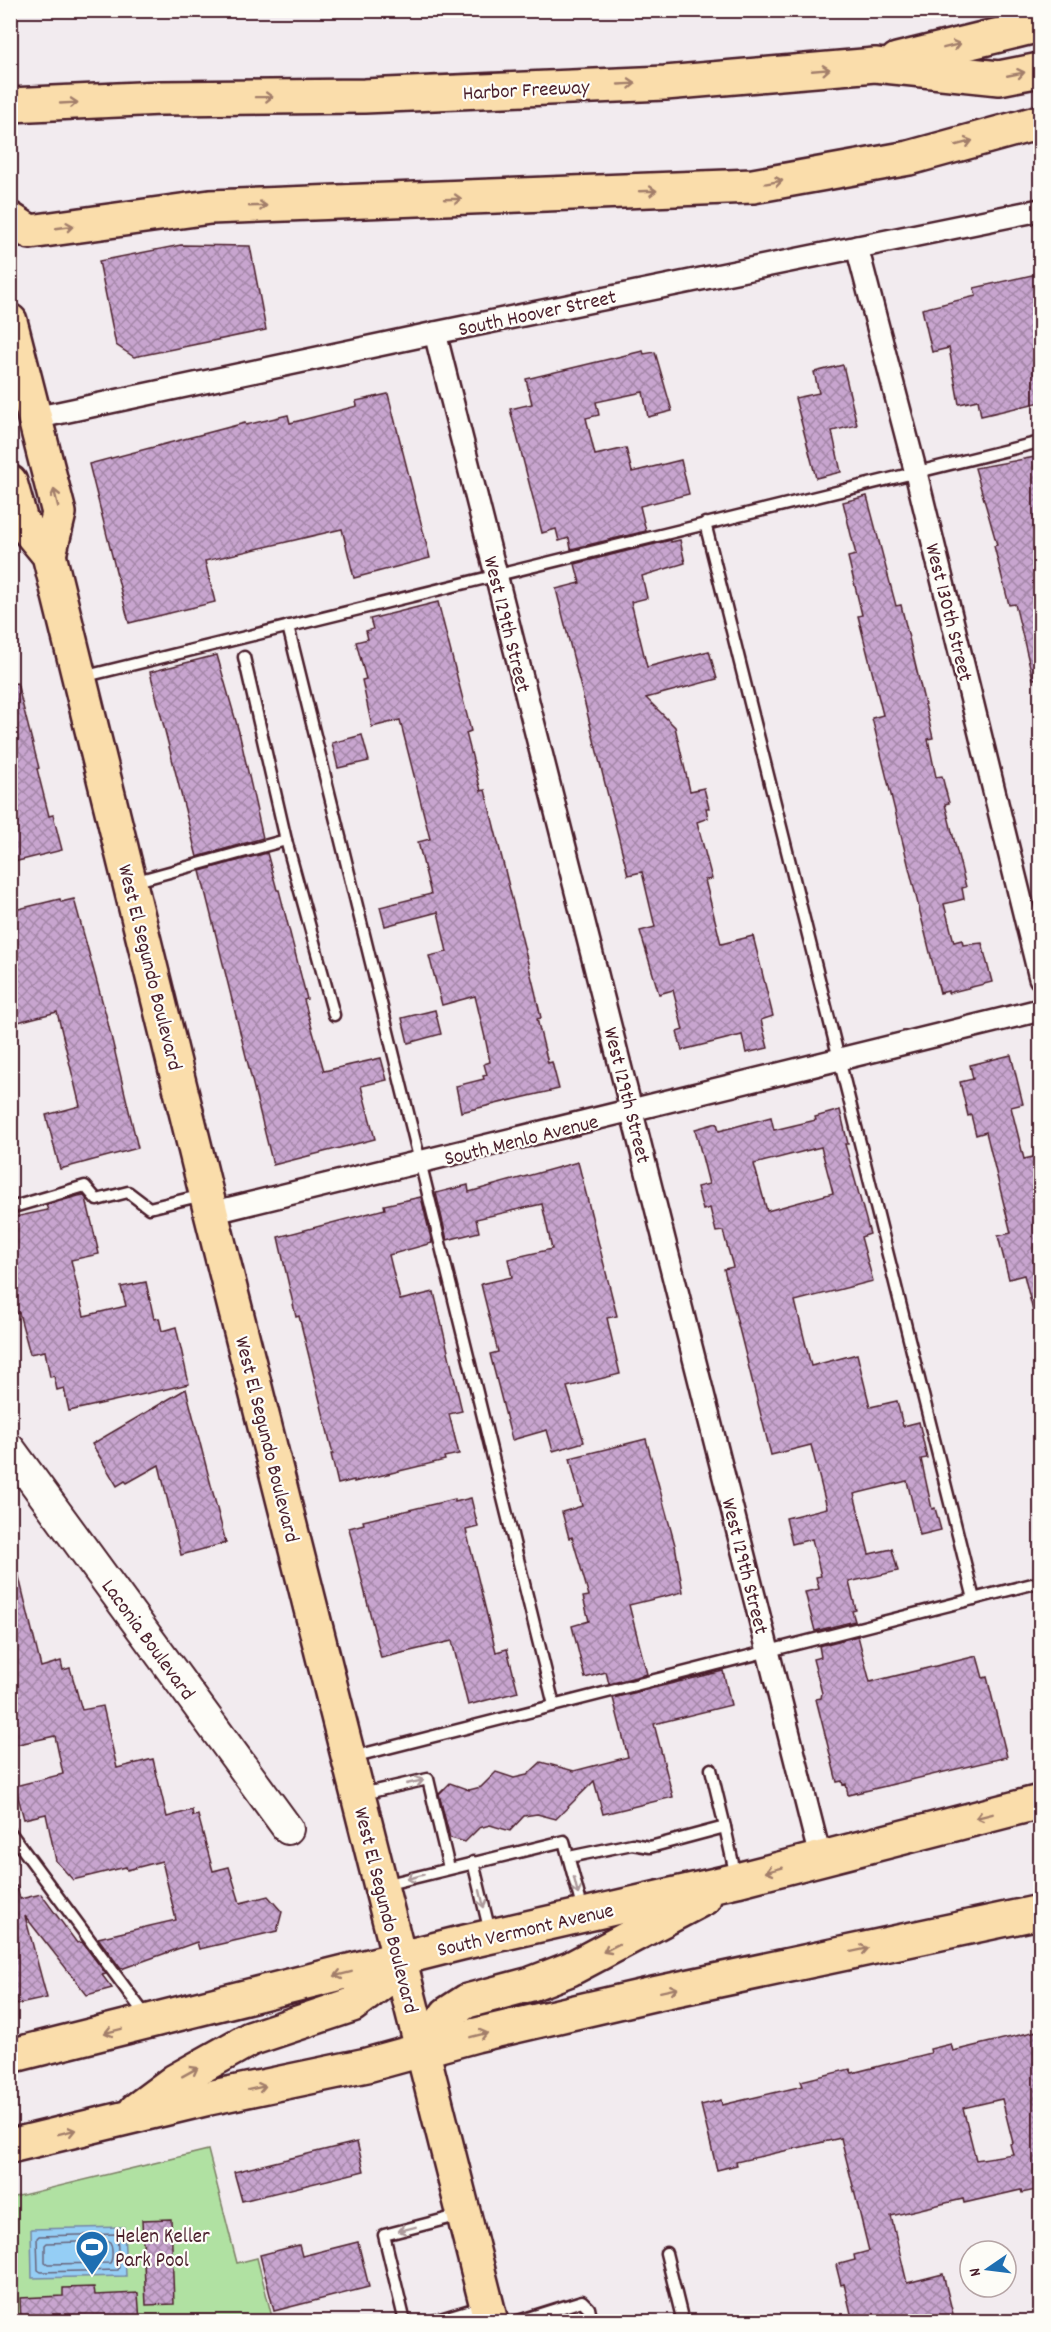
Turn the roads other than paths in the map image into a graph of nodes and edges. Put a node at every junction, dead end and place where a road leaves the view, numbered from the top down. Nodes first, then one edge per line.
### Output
1 (1041, 25) edge
2 (875, 65) junction
3 (1041, 70) edge
4 (10, 105) edge
5 (1041, 122) edge
6 (1041, 210) edge
7 (10, 219) edge
8 (857, 247) junction
9 (10, 321) edge
10 (435, 333) junction
11 (35, 418) junction
12 (1041, 442) edge
13 (916, 473) junction
14 (12, 492) edge
15 (705, 524) junction
16 (49, 555) junction
17 (496, 575) junction
18 (288, 626) junction
19 (244, 657) dead end
20 (78, 678) junction
21 (286, 840) junction
22 (130, 883) junction
23 (1041, 978) edge
24 (1041, 1010) edge
25 (334, 1015) dead end
26 (838, 1060) junction
27 (632, 1112) junction
28 (420, 1164) junction
29 (209, 1204) junction
30 (10, 1208) edge
31 (10, 1449) edge
32 (1041, 1582) edge
33 (974, 1599) junction
34 (767, 1651) junction
35 (554, 1705) junction
36 (349, 1758) junction
37 (711, 1770) dead end
38 (358, 1795) junction
39 (1041, 1802) edge
40 (725, 1827) junction
41 (288, 1829) dead end
42 (10, 1832) edge
43 (569, 1857) junction
44 (820, 1857) junction
45 (473, 1862) junction
46 (449, 1868) junction
47 (737, 1880) junction
48 (381, 1886) junction
49 (1041, 1912) edge
50 (584, 1914) junction
51 (491, 1937) junction
52 (400, 1960) junction
53 (149, 2021) junction
54 (423, 2051) junction
55 (10, 2056) edge
56 (125, 2118) junction
57 (10, 2146) edge
58 (464, 2215) junction
59 (666, 2253) dead end
60 (489, 2314) edge
61 (405, 2322) edge
62 (430, 2322) edge
63 (515, 2322) edge
64 (592, 2322) edge
65 (683, 2322) edge

2 -> 1 main road
2 -> 3 main road, Harbor Freeway
4 -> 2 main road, Harbor Freeway
7 -> 5 main road
6 - 8 street, South Hoover Street
8 - 10 street, South Hoover Street
8 - 13 street, West 130th Street
9 - 11 main road, West El Segundo Boulevard
10 - 11 street, South Hoover Street
10 - 17 street, West 129th Street
16 -> 11 main road, West El Segundo Boulevard
12 - 13 lane
13 - 15 lane
13 - 23 street, West 130th Street
14 - 16 main road, West El Segundo Boulevard
15 - 17 lane
15 - 26 lane
16 - 20 main road, West El Segundo Boulevard
17 - 18 lane
17 - 27 street, West 129th Street
18 - 20 lane
18 - 28 lane
19 - 21 lane
20 - 22 main road, West El Segundo Boulevard
21 - 22 lane
21 - 25 lane
22 - 29 main road, West El Segundo Boulevard
24 - 26 street, South Menlo Avenue
26 - 27 street, South Menlo Avenue
26 - 33 lane
27 - 28 street, South Menlo Avenue
27 - 34 street, West 129th Street
28 - 29 street, South Menlo Avenue
28 - 35 lane
29 - 30 lane
29 - 36 main road, West El Segundo Boulevard
31 - 41 street, Laconia Boulevard
32 - 33 lane
33 - 34 lane
34 - 35 lane
34 - 44 street, West 129th Street
35 - 36 lane
36 - 38 main road, West El Segundo Boulevard
37 - 40 lane
38 -> 46 lane
38 - 48 main road, West El Segundo Boulevard
39 -> 44 main road, South Vermont Avenue
40 - 43 lane
40 - 47 lane
42 - 53 lane
43 - 45 lane
43 -> 50 lane
44 -> 47 main road, South Vermont Avenue
45 - 46 lane
45 -> 51 lane
46 -> 48 lane
47 - 50 main road, South Vermont Avenue
47 -> 54 main road
48 - 52 main road, West El Segundo Boulevard
54 -> 49 main road
50 - 51 main road, South Vermont Avenue
51 - 52 main road, South Vermont Avenue
52 -> 53 main road, South Vermont Avenue
52 - 54 main road, West El Segundo Boulevard
56 -> 52 main road
53 -> 55 main road, South Vermont Avenue
56 -> 54 main road
54 - 58 main road, West El Segundo Boulevard
57 -> 56 main road
58 - 60 main road, West El Segundo Boulevard
58 -> 61 lane
59 - 65 lane
60 - 62 lane
63 - 64 lane

